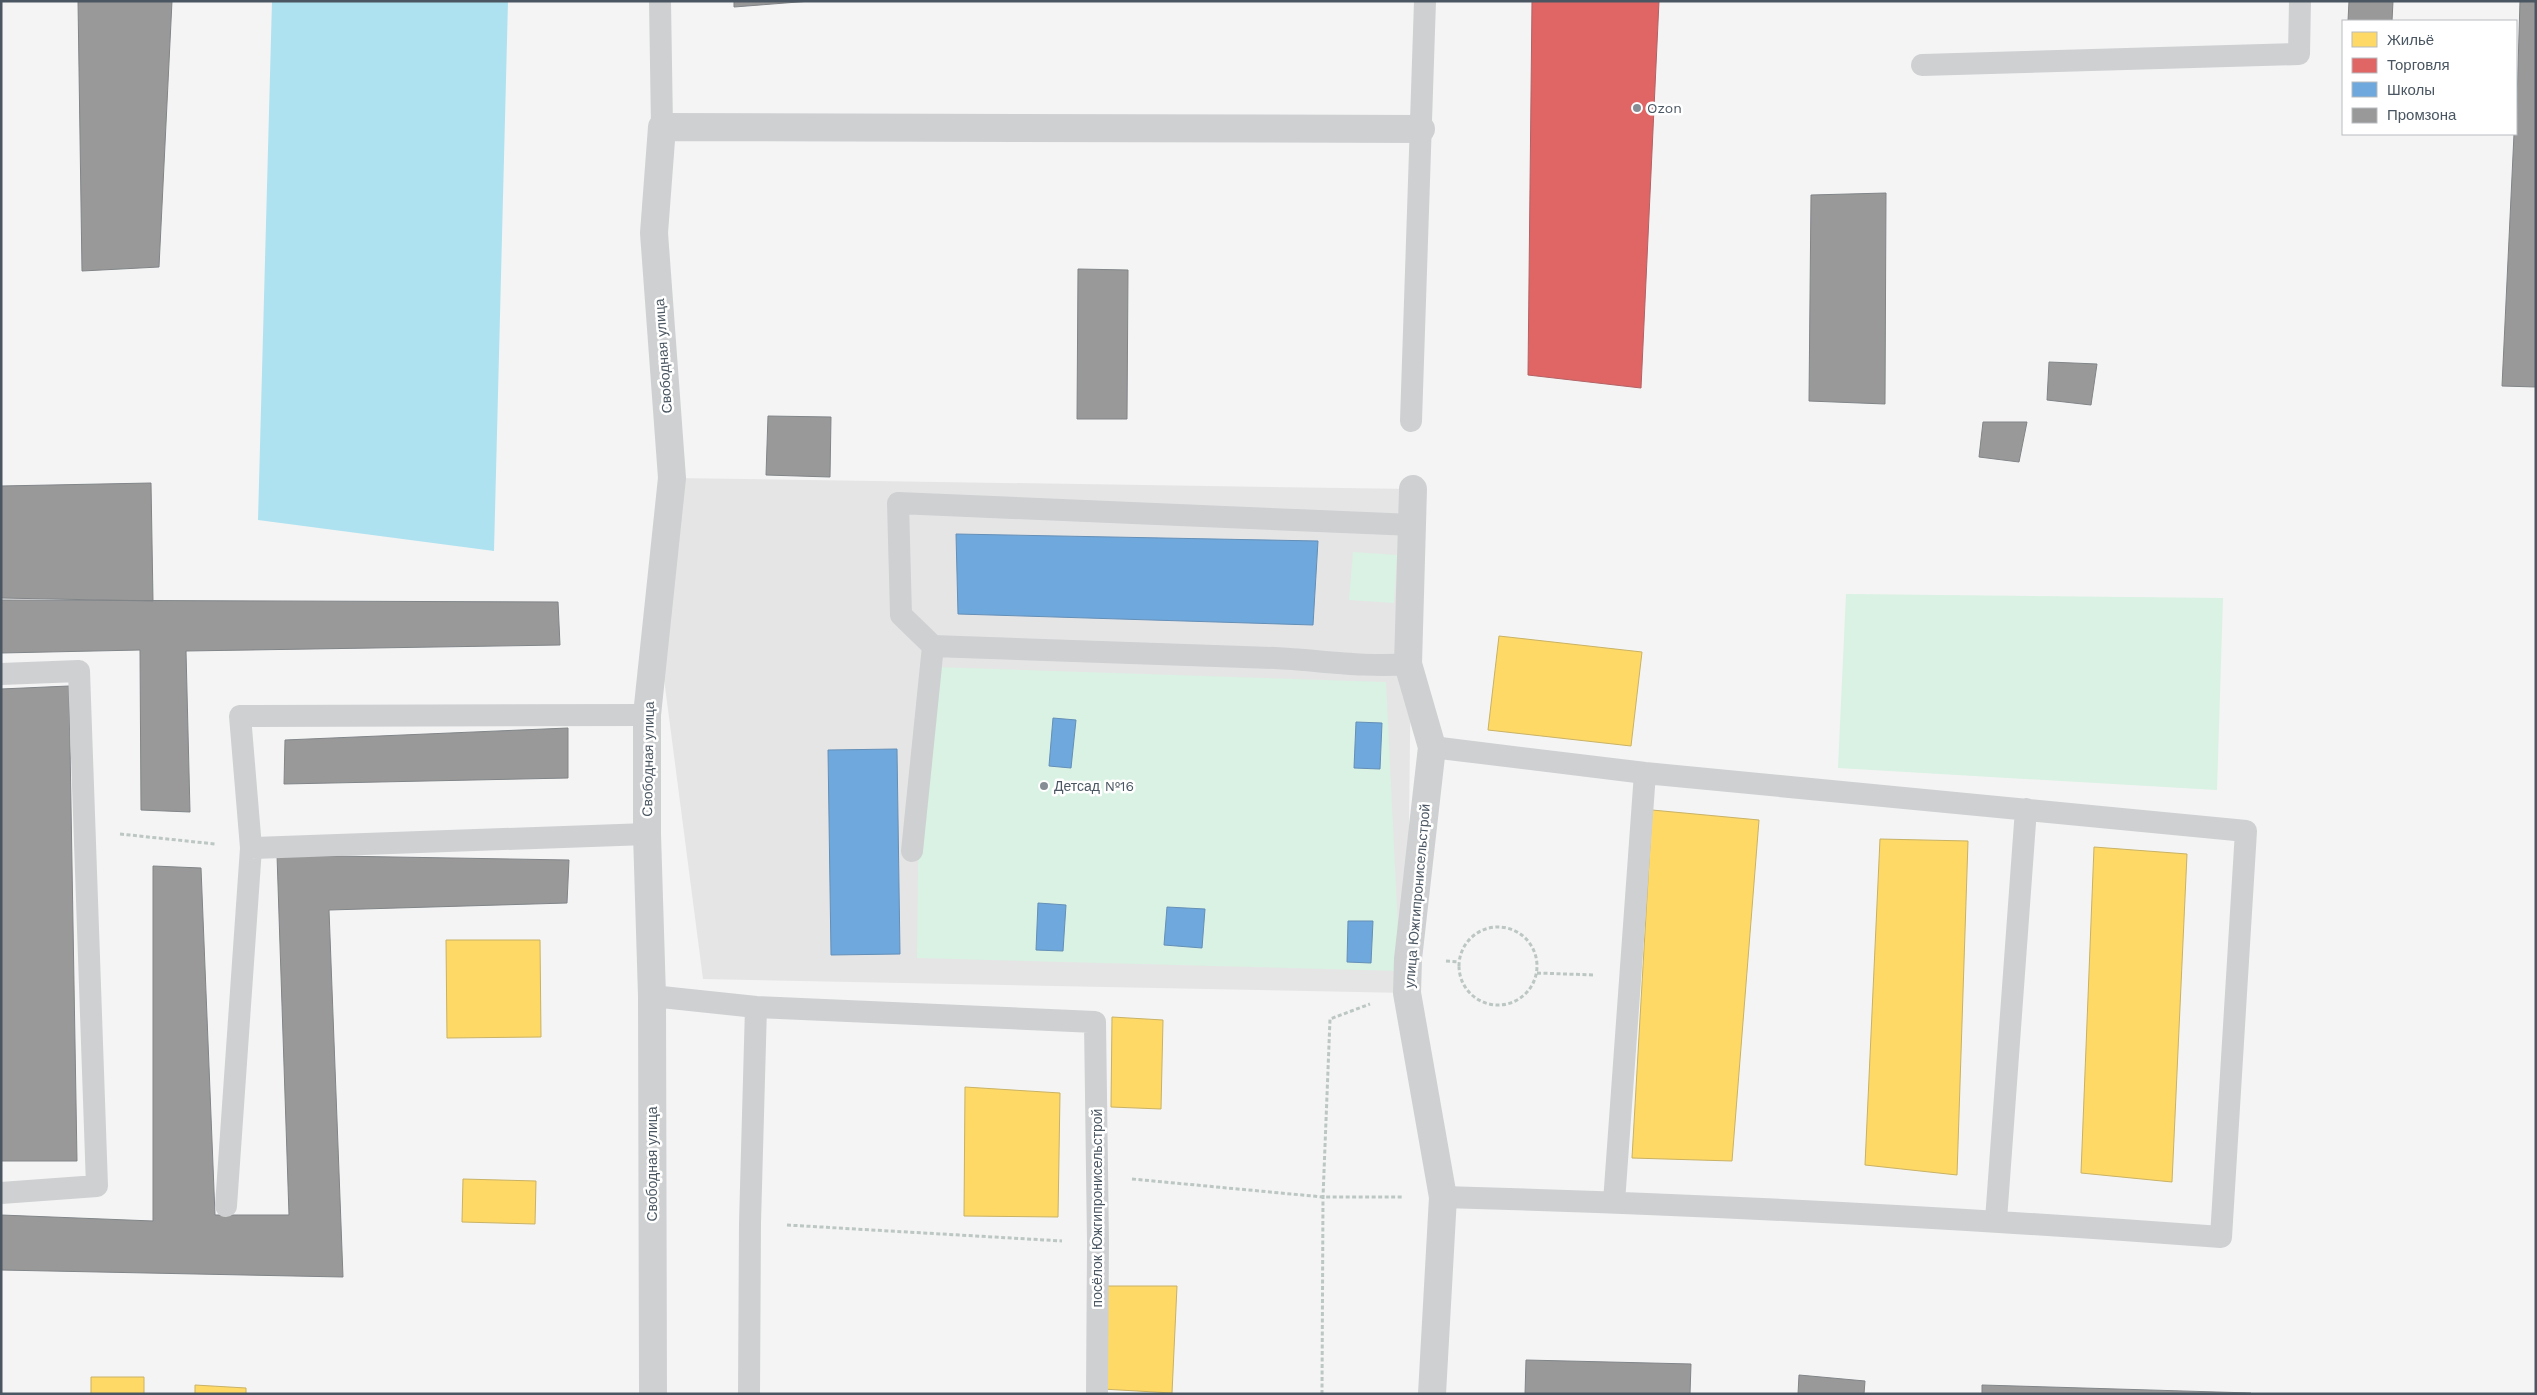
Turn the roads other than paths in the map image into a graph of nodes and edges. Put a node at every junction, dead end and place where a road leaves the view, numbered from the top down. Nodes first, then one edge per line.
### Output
1 (660, 1) edge
2 (1425, 1) edge
3 (2300, 1) edge
4 (1922, 65) dead end
5 (662, 127) junction
6 (1421, 130) junction
7 (1411, 421) dead end
8 (1413, 489) dead end
9 (1413, 525) junction
10 (934, 646) junction
11 (1408, 664) junction
12 (1, 674) edge
13 (647, 715) junction
14 (1432, 747) junction
15 (1645, 772) junction
16 (2026, 809) junction
17 (647, 834) junction
18 (251, 848) junction
19 (912, 851) dead end
20 (652, 996) junction
21 (756, 1007) junction
22 (1, 1192) edge
23 (1443, 1197) junction
24 (1614, 1202) junction
25 (226, 1206) dead end
26 (1996, 1220) junction
27 (653, 1394) edge
28 (749, 1394) edge
29 (1097, 1394) edge
30 (1432, 1394) edge

1 - 5 lane
2 - 6 lane
3 - 4 lane
5 - 6 street
5 - 13 street, Свободная улица
6 - 7 lane
8 - 9 street, улица Южгипронисельстрой
9 - 10 lane
9 - 11 street, улица Южгипронисельстрой
10 - 11 lane
10 - 19 lane
11 - 14 street, улица Южгипронисельстрой
12 - 22 lane
13 - 17 street, Свободная улица
13 - 18 lane
14 - 15 lane
14 - 23 street, улица Южгипронисельстрой
15 - 16 lane
15 - 24 lane
16 - 26 lane
16 - 26 lane
17 - 18 lane
17 - 20 street, Свободная улица
18 - 25 lane
20 - 21 lane
20 - 27 street, Свободная улица
21 - 28 lane
21 - 29 lane, посёлок Южгипронисельстрой
23 - 24 lane
23 - 30 street, улица Южгипронисельстрой
24 - 26 lane

